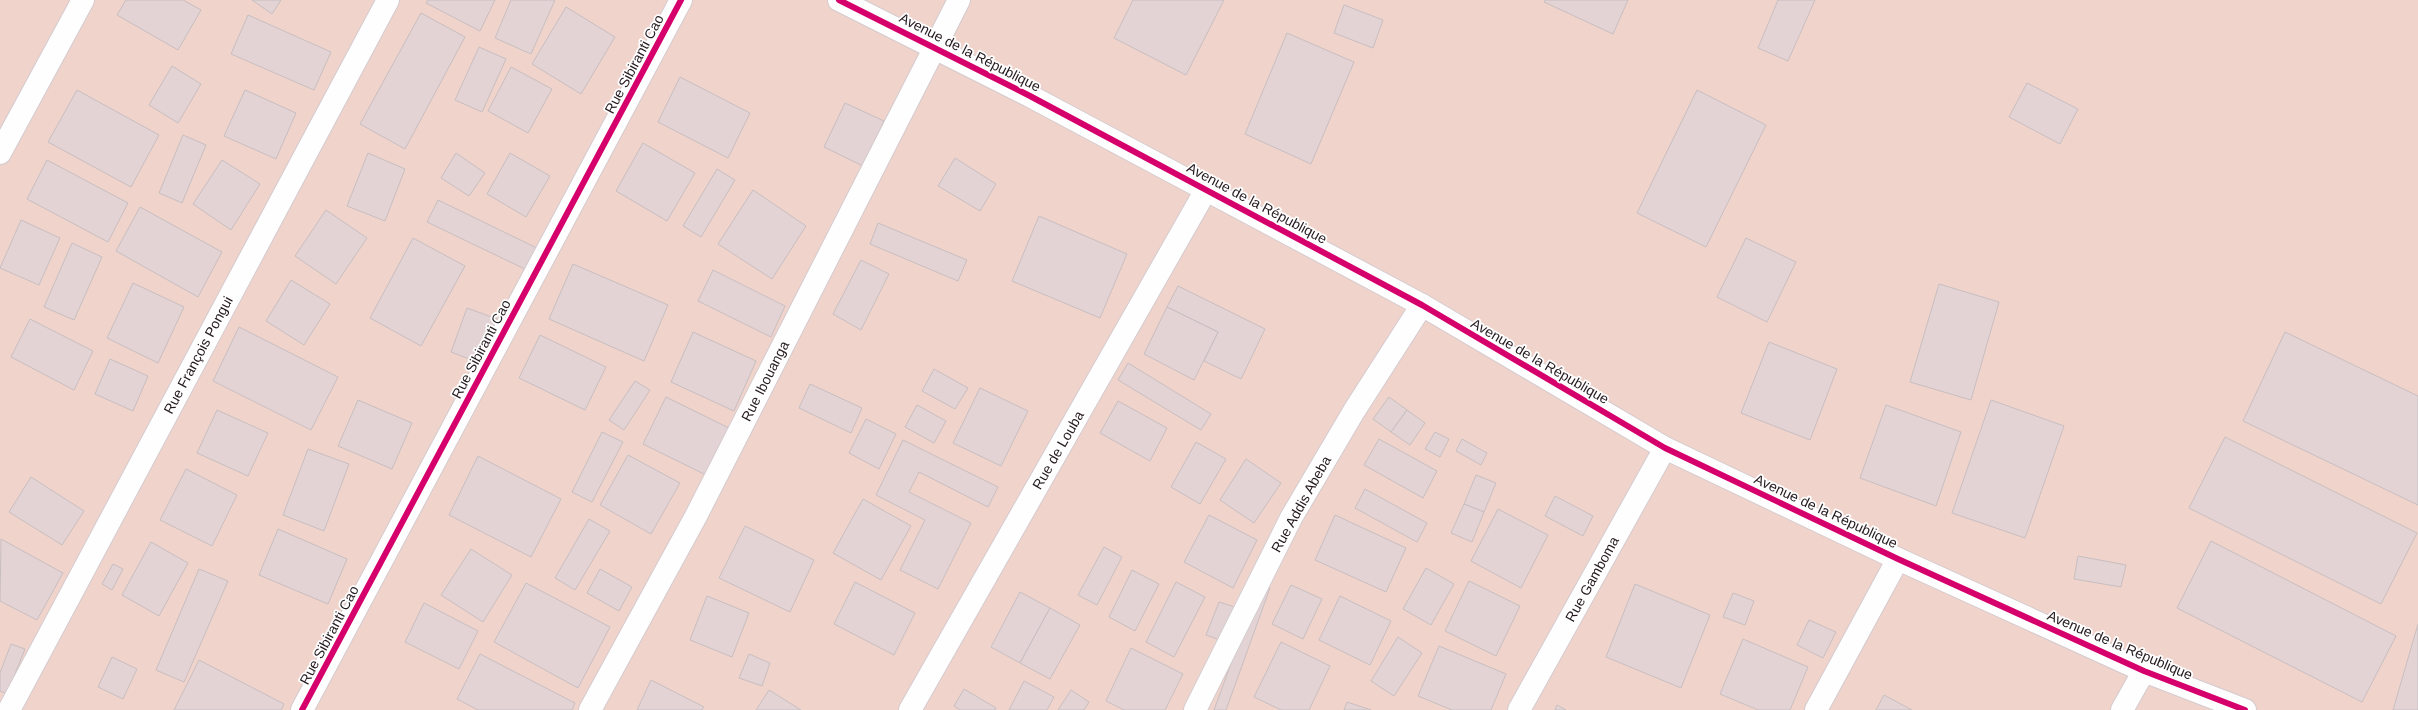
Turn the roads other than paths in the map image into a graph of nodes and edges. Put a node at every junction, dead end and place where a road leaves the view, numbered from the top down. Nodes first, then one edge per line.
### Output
1 (84, 0) edge
2 (388, 0) edge
3 (681, 0) edge
4 (839, 0) edge
5 (959, 0) edge
6 (934, 48) junction
7 (0, 153) edge
8 (1206, 190) junction
9 (1422, 305) junction
10 (1665, 448) junction
11 (1898, 559) junction
12 (2144, 670) junction
13 (12, 705) edge
14 (302, 710) edge
15 (590, 710) edge
16 (910, 710) edge
17 (1195, 710) edge
18 (1519, 710) edge
19 (1816, 710) edge
20 (2122, 710) edge
21 (2245, 710) edge

1 - 7 street
2 - 13 street, Rue François Pongui
3 - 14 street, Rue Sibiranti Cao
4 - 6 street, Avenue de la République
5 - 6 street, Rue Ibouanga
6 - 8 street, Avenue de la République
6 - 15 street, Rue Ibouanga
8 - 9 street, Avenue de la République
8 - 16 street, Rue de Louba
9 - 10 street, Avenue de la République
9 - 17 street, Rue Addis Abeba
10 - 11 street, Avenue de la République
10 - 18 street, Rue Gamboma
11 - 12 street, Avenue de la République
11 - 19 street
12 - 20 street
12 - 21 street, Avenue de la République

